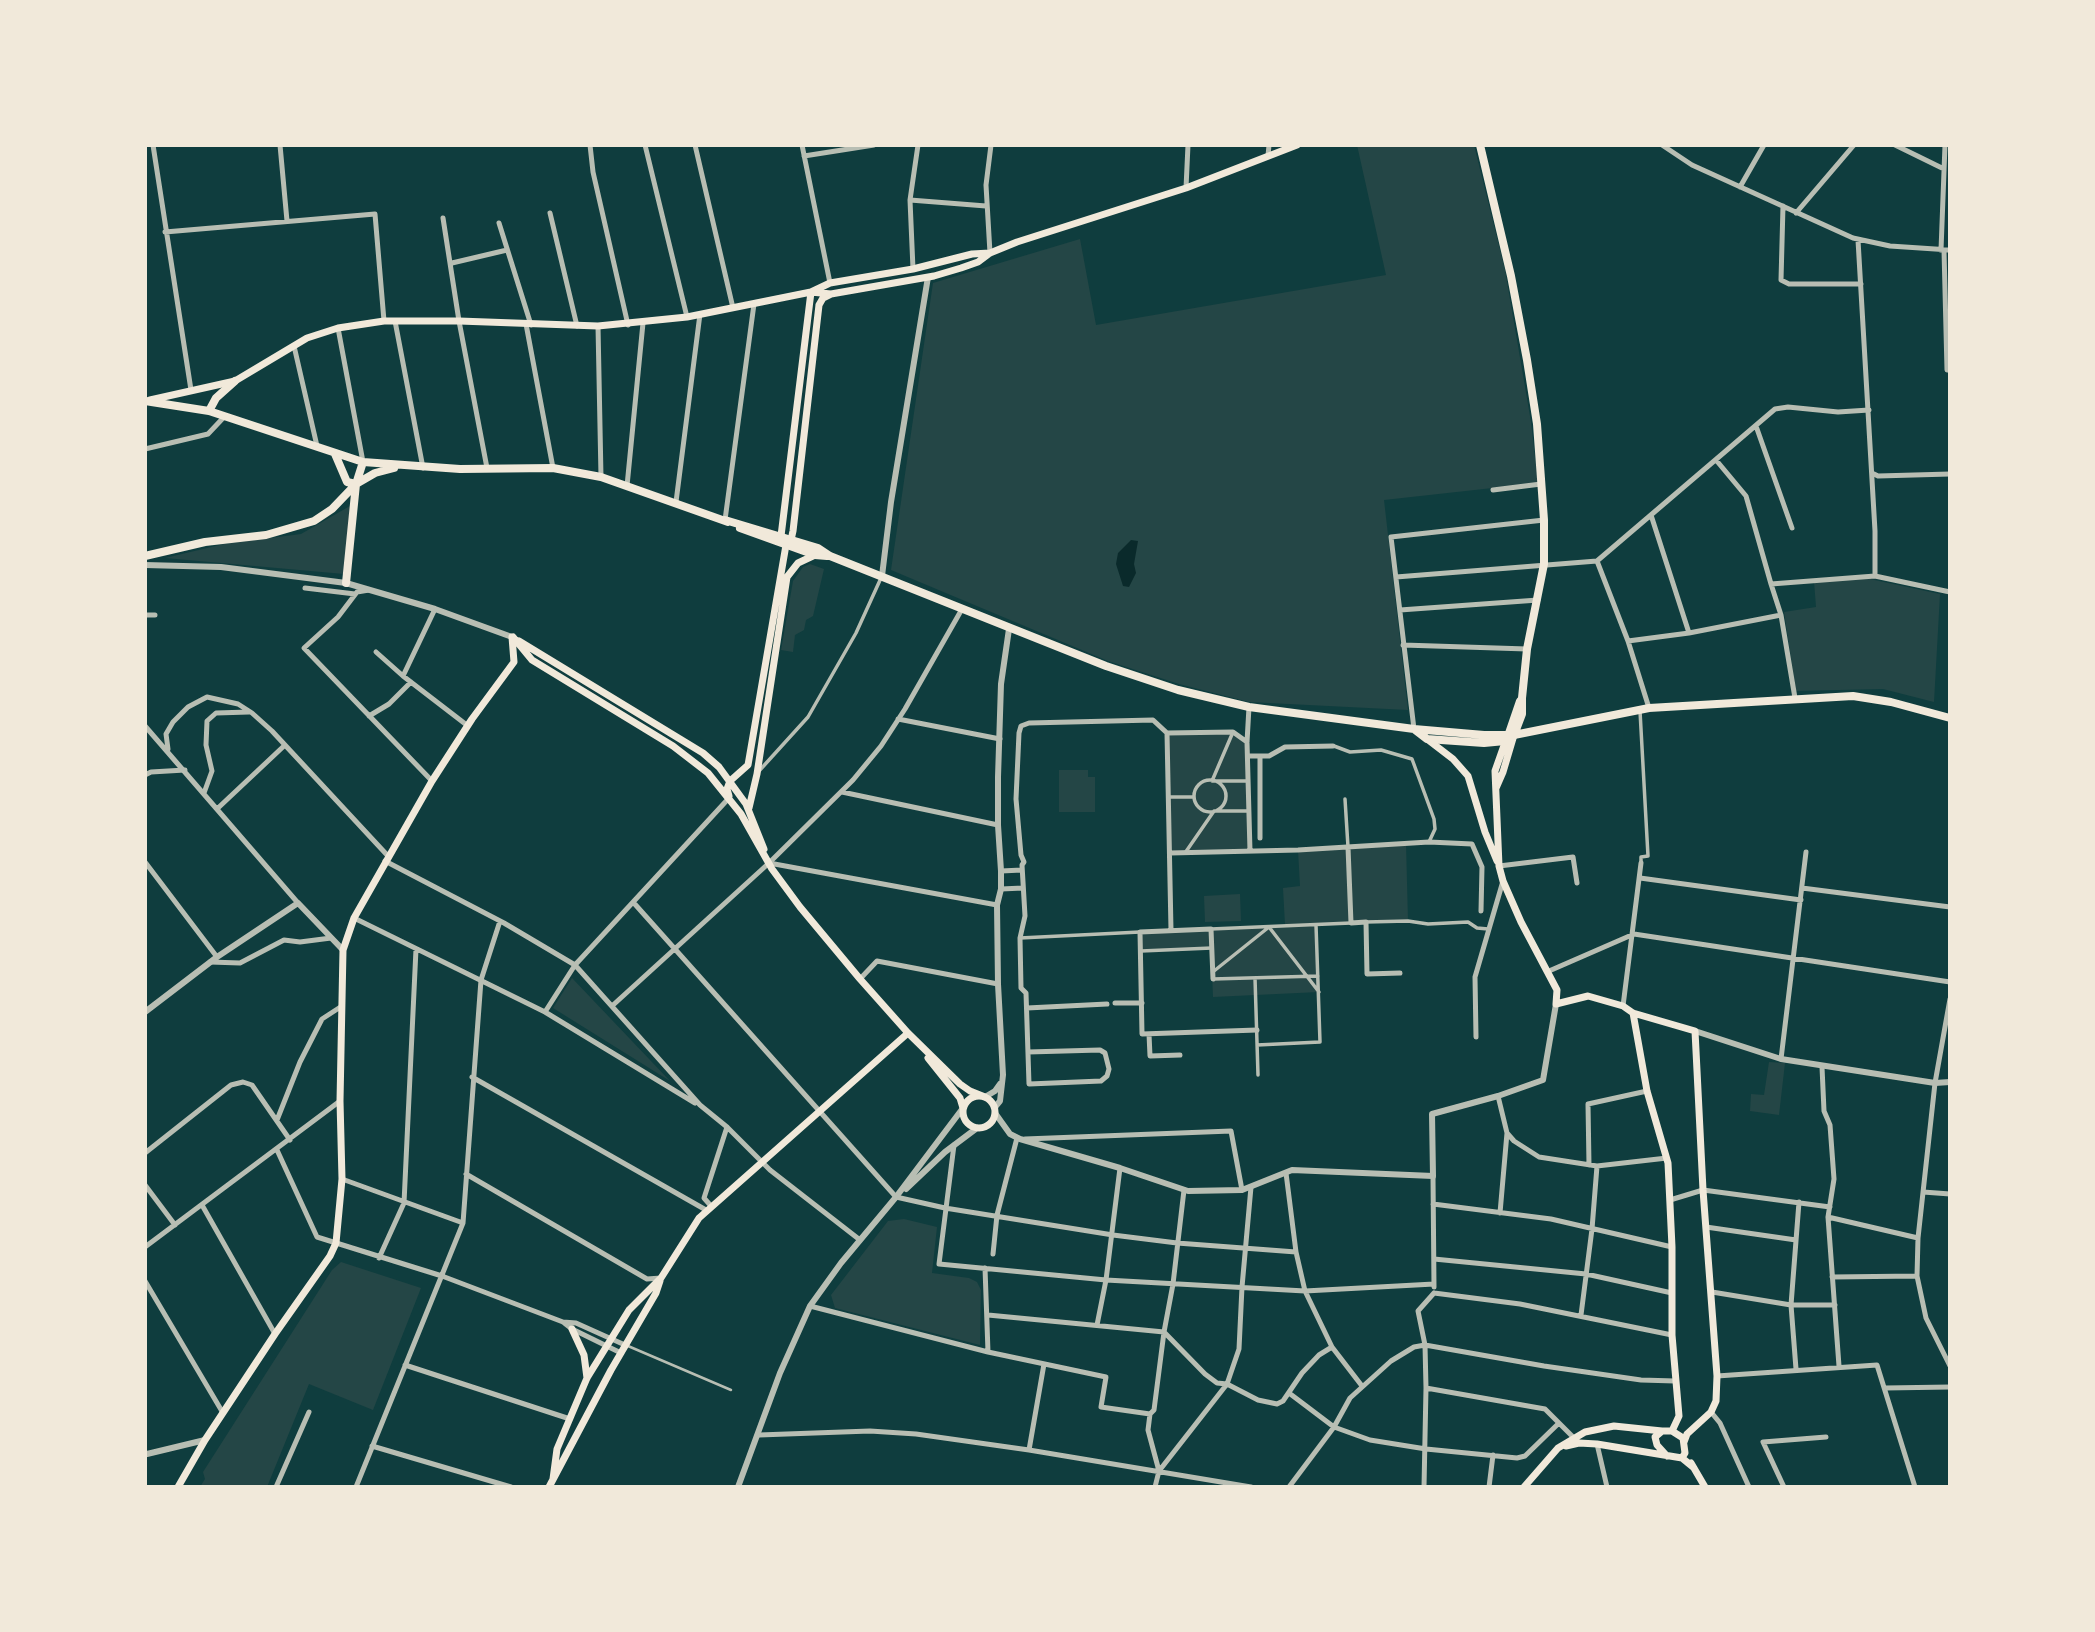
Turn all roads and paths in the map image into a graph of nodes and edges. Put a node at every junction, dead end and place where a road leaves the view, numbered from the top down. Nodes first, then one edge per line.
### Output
1 (153, 145) edge
2 (280, 145) edge
3 (590, 145) edge
4 (645, 145) edge
5 (695, 145) edge
6 (802, 145) edge
7 (874, 145) edge
8 (918, 145) edge
9 (1188, 145) edge
10 (1269, 145) edge
11 (1297, 145) edge
12 (1480, 145) edge
13 (1662, 145) edge
14 (1765, 145) edge
15 (1854, 145) edge
16 (1895, 145) edge
17 (1945, 145) edge
18 (993, 146) edge
19 (804, 156) junction
20 (1268, 156) junction
21 (1944, 169) junction
22 (1740, 187) junction
23 (1186, 188) junction
24 (910, 200) junction
25 (986, 206) junction
26 (1783, 206) junction
27 (1796, 213) junction
28 (550, 214) dead end
29 (443, 218) dead end
30 (287, 221) junction
31 (499, 223) dead end
32 (165, 232) junction
33 (1858, 240) junction
34 (507, 250) junction
35 (1945, 250) edge
36 (990, 253) junction
37 (452, 263) junction
38 (928, 266) junction
39 (912, 269) junction
40 (928, 277) junction
41 (830, 283) junction
42 (1861, 284) junction
43 (811, 292) junction
44 (831, 294) junction
45 (754, 304) junction
46 (819, 305) junction
47 (733, 308) junction
48 (700, 314) junction
49 (1947, 316) edge
50 (687, 317) junction
51 (384, 321) junction
52 (395, 321) junction
53 (459, 321) junction
54 (643, 323) junction
55 (528, 325) junction
56 (628, 325) junction
57 (577, 326) junction
58 (598, 326) junction
59 (338, 328) junction
60 (294, 346) junction
61 (1949, 372) edge
62 (235, 381) junction
63 (191, 390) junction
64 (146, 401) edge
65 (1868, 410) junction
66 (209, 411) junction
67 (225, 416) junction
68 (1756, 426) junction
69 (317, 446) junction
70 (145, 449) edge
71 (335, 454) junction
72 (1716, 460) junction
73 (363, 462) junction
74 (418, 468) junction
75 (487, 468) junction
76 (552, 468) junction
77 (1872, 473) junction
78 (1950, 474) edge
79 (601, 477) junction
80 (356, 484) junction
81 (1541, 484) junction
82 (627, 486) junction
83 (1493, 490) dead end
84 (676, 502) junction
85 (1651, 515) junction
86 (725, 520) junction
87 (1544, 520) junction
88 (1792, 528) dead end
89 (781, 536) junction
90 (788, 543) junction
91 (816, 555) junction
92 (145, 556) edge
93 (830, 556) junction
94 (1597, 561) junction
95 (1544, 564) junction
96 (145, 565) edge
97 (882, 576) junction
98 (1875, 576) junction
99 (1396, 577) junction
100 (346, 583) junction
101 (1772, 584) junction
102 (306, 587) dead end
103 (371, 590) junction
104 (1950, 592) edge
105 (355, 594) junction
106 (1538, 600) junction
107 (435, 609) junction
108 (962, 609) junction
109 (1400, 610) junction
110 (145, 615) edge
111 (155, 615) dead end
112 (1781, 615) junction
113 (1009, 629) junction
114 (1689, 633) junction
115 (512, 637) junction
116 (1628, 641) junction
117 (1403, 645) junction
118 (1527, 649) junction
119 (376, 652) dead end
120 (403, 676) junction
121 (411, 682) junction
122 (1795, 698) junction
123 (1249, 707) junction
124 (1644, 709) junction
125 (252, 713) junction
126 (369, 716) junction
127 (898, 719) junction
128 (1950, 719) edge
129 (145, 726) edge
130 (468, 726) junction
131 (1414, 729) junction
132 (1233, 732) junction
133 (1167, 733) junction
134 (1509, 737) junction
135 (1000, 739) junction
136 (1427, 739) junction
137 (1247, 741) junction
138 (285, 745) junction
139 (1333, 746) joint
140 (168, 749) junction
141 (1248, 756) junction
142 (1260, 756) junction
143 (185, 770) junction
144 (146, 774) edge
145 (757, 774) junction
146 (432, 781) junction
147 (730, 781) junction
148 (1212, 781) junction
149 (1248, 781) junction
150 (842, 792) junction
151 (204, 793) junction
152 (1169, 797) junction
153 (1194, 797) junction
154 (729, 798) junction
155 (1345, 799) dead end
156 (218, 808) junction
157 (749, 809) junction
158 (1214, 811) junction
159 (1249, 811) junction
160 (998, 825) junction
161 (1260, 838) dead end
162 (1429, 842) junction
163 (1348, 847) junction
164 (1250, 851) junction
165 (1806, 852) dead end
166 (1170, 853) junction
167 (1185, 853) junction
168 (387, 859) junction
169 (145, 862) edge
170 (769, 863) junction
171 (1641, 863) joint
172 (1500, 866) junction
173 (1022, 868) junction
174 (1002, 871) junction
175 (1640, 878) junction
176 (1503, 881) junction
177 (1577, 883) dead end
178 (1023, 888) junction
179 (1802, 888) junction
180 (1001, 889) junction
181 (1801, 900) junction
182 (633, 902) junction
183 (298, 903) junction
184 (997, 905) junction
185 (1950, 906) edge
186 (1481, 911) dead end
187 (354, 918) junction
188 (500, 921) junction
189 (1366, 922) junction
190 (1351, 923) junction
191 (1316, 925) junction
192 (1269, 927) junction
193 (1211, 929) junction
194 (1488, 929) junction
195 (1171, 930) junction
196 (1140, 932) junction
197 (1634, 934) junction
198 (331, 938) junction
199 (1020, 938) junction
200 (675, 948) junction
201 (1212, 948) junction
202 (416, 949) junction
203 (343, 950) junction
204 (1141, 951) junction
205 (217, 957) junction
206 (1794, 958) junction
207 (210, 962) junction
208 (575, 965) junction
209 (1549, 971) junction
210 (1400, 973) dead end
211 (1213, 976) junction
212 (1307, 976) junction
213 (1318, 976) junction
214 (1255, 978) junction
215 (860, 979) junction
216 (481, 980) junction
217 (1950, 982) edge
218 (998, 984) junction
219 (1319, 992) junction
220 (1950, 999) edge
221 (1115, 1003) dead end
222 (1142, 1003) junction
223 (1107, 1004) dead end
224 (1556, 1004) junction
225 (342, 1006) junction
226 (612, 1006) junction
227 (1623, 1006) junction
228 (1027, 1007) junction
229 (145, 1012) edge
230 (545, 1012) junction
231 (1633, 1013) junction
232 (1257, 1030) junction
233 (1695, 1031) junction
234 (908, 1033) junction
235 (1149, 1034) junction
236 (1476, 1037) dead end
237 (1257, 1045) junction
238 (1028, 1052) junction
239 (1180, 1055) dead end
240 (1780, 1059) junction
241 (1822, 1067) junction
242 (1258, 1075) dead end
243 (472, 1077) junction
244 (1002, 1082) junction
245 (1950, 1082) edge
246 (1935, 1083) junction
247 (1647, 1091) junction
248 (1498, 1096) junction
249 (985, 1097) junction
250 (340, 1101) junction
251 (700, 1105) junction
252 (963, 1108) junction
253 (995, 1110) junction
254 (819, 1112) junction
255 (277, 1120) junction
256 (727, 1126) junction
257 (977, 1128) junction
258 (1507, 1133) junction
259 (1019, 1139) junction
260 (290, 1140) junction
261 (954, 1144) junction
262 (277, 1150) junction
263 (145, 1153) edge
264 (1667, 1158) junction
265 (763, 1163) junction
266 (1589, 1165) junction
267 (1597, 1166) junction
268 (1120, 1168) junction
269 (1286, 1173) junction
270 (466, 1174) junction
271 (1433, 1176) junction
272 (342, 1179) junction
273 (145, 1185) edge
274 (1251, 1187) junction
275 (1184, 1190) junction
276 (1242, 1190) junction
277 (1703, 1190) junction
278 (1923, 1192) junction
279 (1950, 1194) edge
280 (896, 1197) junction
281 (1670, 1200) junction
282 (1799, 1202) junction
283 (404, 1203) junction
284 (1433, 1204) junction
285 (202, 1205) junction
286 (1830, 1207) junction
287 (709, 1208) junction
288 (945, 1208) junction
289 (1500, 1213) junction
290 (997, 1215) junction
291 (1828, 1217) junction
292 (463, 1223) junction
293 (175, 1225) junction
294 (1706, 1227) junction
295 (1592, 1229) junction
296 (1113, 1235) junction
297 (1918, 1238) junction
298 (860, 1240) junction
299 (1796, 1240) junction
300 (336, 1243) junction
301 (1177, 1243) junction
302 (145, 1247) edge
303 (1672, 1247) junction
304 (1245, 1248) junction
305 (1296, 1252) junction
306 (993, 1254) dead end
307 (379, 1258) junction
308 (1434, 1259) junction
309 (985, 1268) junction
310 (1586, 1274) junction
311 (442, 1276) junction
312 (1917, 1276) junction
313 (1832, 1277) junction
314 (661, 1278) junction
315 (1106, 1280) junction
316 (145, 1281) edge
317 (1173, 1284) junction
318 (1434, 1284) junction
319 (1242, 1287) junction
320 (1305, 1291) junction
321 (1712, 1292) junction
322 (1434, 1293) junction
323 (1672, 1293) junction
324 (1791, 1305) junction
325 (1835, 1305) junction
326 (810, 1306) junction
327 (988, 1315) junction
328 (1581, 1315) junction
329 (563, 1322) junction
330 (1097, 1325) junction
331 (572, 1329) junction
332 (1164, 1332) junction
333 (275, 1334) junction
334 (1672, 1335) junction
335 (608, 1342) junction
336 (1424, 1345) junction
337 (1332, 1347) junction
338 (623, 1349) junction
339 (988, 1352) junction
340 (1044, 1364) junction
341 (405, 1365) junction
342 (1839, 1366) junction
343 (1950, 1366) edge
344 (1796, 1369) junction
345 (1717, 1376) junction
346 (587, 1378) junction
347 (1675, 1381) junction
348 (1227, 1384) junction
349 (1362, 1385) junction
350 (1950, 1387) edge
351 (1426, 1388) junction
352 (1885, 1388) junction
353 (731, 1390) dead end
354 (1289, 1393) junction
355 (309, 1412) dead end
356 (1711, 1412) junction
357 (223, 1413) junction
358 (1150, 1414) junction
359 (570, 1419) junction
360 (1559, 1423) junction
361 (1334, 1427) junction
362 (1662, 1431) junction
363 (1672, 1431) junction
364 (759, 1435) junction
365 (1826, 1437) dead end
366 (1574, 1438) junction
367 (205, 1440) junction
368 (1597, 1444) junction
369 (1685, 1444) junction
370 (372, 1446) junction
371 (1558, 1448) junction
372 (1426, 1449) junction
373 (1029, 1450) junction
374 (145, 1453) edge
375 (1493, 1455) junction
376 (1668, 1457) junction
377 (1682, 1458) junction
378 (1693, 1467) junction
379 (1159, 1471) junction
380 (551, 1483) edge
381 (178, 1487) edge
382 (276, 1487) edge
383 (356, 1487) edge
384 (511, 1487) edge
385 (738, 1487) edge
386 (1155, 1487) edge
387 (1251, 1487) edge
388 (1289, 1487) edge
389 (1424, 1487) edge
390 (1489, 1487) edge
391 (1524, 1487) edge
392 (1607, 1487) edge
393 (1704, 1487) edge
394 (1749, 1487) edge
395 (1784, 1487) edge
396 (1915, 1487) edge

1 - 32 street
2 - 30 street
3 - 56 street
4 - 50 street
5 - 47 street
6 - 19 street
7 - 19 street
8 - 24 street
9 - 23 street
10 - 20 street
11 - 20 main road
12 - 81 main road
13 - 22 street
14 - 22 street
15 - 27 street
16 - 21 street
17 - 21 street
18 - 25 street
19 - 41 street
20 - 23 main road
21 - 35 street
22 - 26 street
23 - 36 main road
24 - 25 street
24 - 39 street
25 - 36 street
26 - 27 street
26 - 42 street
27 - 33 street
28 - 57 street
29 - 37 street
30 - 32 street
30 - 51 street
31 - 34 street
32 - 63 street
33 - 35 street
33 - 42 street
34 - 37 street
34 - 55 street
35 - 49 street
36 - 38 main road
36 - 40 main road
37 - 53 street
38 - 39 main road
38 - 40 main road
39 - 41 main road
40 - 44 main road
40 - 97 street
41 - 43 main road
42 - 65 street
43 - 44 main road
43 - 45 main road
43 - 46 main road
43 - 89 main road
44 - 46 main road
45 - 47 main road
45 - 86 street
46 - 90 main road
47 - 48 main road
48 - 50 main road
48 - 84 street
49 - 61 street
50 - 54 main road
51 - 52 main road
51 - 59 main road
52 - 53 main road
52 - 74 street
53 - 55 main road
53 - 75 street
54 - 56 main road
54 - 82 street
55 - 57 main road
55 - 76 street
56 - 58 main road
57 - 58 main road
58 - 79 street
59 - 60 main road
59 - 73 street
60 - 62 main road
60 - 69 street
62 - 63 main road
62 - 66 main road
63 - 64 main road
64 - 66 main road
65 - 68 street
65 - 77 street
66 - 67 main road
67 - 69 main road
67 - 70 street
68 - 72 street
68 - 88 street
69 - 71 main road
71 - 73 main road
71 - 80 main road
72 - 85 street
72 - 101 street
73 - 74 main road
73 - 80 main road
74 - 75 main road
74 - 80 main road
75 - 76 main road
76 - 79 main road
77 - 78 street
77 - 98 street
79 - 82 main road
80 - 92 main road
80 - 100 main road
81 - 83 street
81 - 87 main road
82 - 84 main road
84 - 86 main road
85 - 94 street
85 - 114 street
86 - 89 main road
86 - 90 main road
87 - 95 main road
87 - 99 street
89 - 90 main road
90 - 91 main road
90 - 93 main road
90 - 147 main road
91 - 93 main road
91 - 145 main road
93 - 97 main road
94 - 95 street
94 - 116 street
95 - 99 street
95 - 106 main road
96 - 100 street
97 - 108 main road
97 - 145 street
98 - 101 street
98 - 104 street
99 - 109 street
100 - 103 street
101 - 112 street
102 - 105 street
103 - 105 street
103 - 107 street
105 - 126 street
106 - 109 street
106 - 118 main road
107 - 115 street
107 - 120 street
108 - 113 main road
108 - 127 street
109 - 117 street
110 - 111 street
112 - 114 street
112 - 122 street
113 - 123 main road
113 - 135 street
114 - 116 street
115 - 130 main road
115 - 147 main road
115 - 154 main road
116 - 124 street
117 - 118 street
117 - 131 street
118 - 134 main road
119 - 120 street
120 - 121 street
121 - 126 street
121 - 130 street
122 - 124 main road
122 - 128 main road
123 - 131 main road
123 - 137 street
124 - 134 main road
124 - 171 street
125 - 138 street
125 - 140 street
125 - 151 street
126 - 146 street
127 - 135 street
127 - 150 street
129 - 140 street
130 - 146 main road
131 - 134 main road
131 - 136 main road
132 - 133 street
132 - 137 street
132 - 148 street
133 - 152 street
133 - 173 street
134 - 136 main road
134 - 172 main road
135 - 160 street
136 - 172 main road
137 - 141 street
138 - 156 street
138 - 168 street
139 - 142 street
139 - 162 street
140 - 143 street
141 - 142 street
141 - 149 street
142 - 161 street
143 - 144 street
143 - 151 street
145 - 157 main road
146 - 168 main road
147 - 154 main road
147 - 157 main road
148 - 149 street
148 - 153 street
148 - 158 street
149 - 159 street
150 - 160 street
150 - 170 street
151 - 156 street
152 - 153 street
152 - 166 street
153 - 158 street
154 - 170 main road
154 - 182 street
155 - 163 street
156 - 183 street
157 - 170 main road
158 - 159 street
158 - 167 street
159 - 164 street
160 - 174 street
162 - 163 street
162 - 186 street
163 - 164 street
163 - 190 street
164 - 167 street
165 - 179 street
166 - 167 street
166 - 195 street
168 - 187 main road
168 - 188 street
169 - 205 street
170 - 184 street
170 - 200 street
170 - 215 main road
171 - 175 street
172 - 176 main road
172 - 177 street
173 - 174 street
173 - 178 street
174 - 180 street
175 - 181 street
175 - 197 street
176 - 194 street
176 - 209 main road
178 - 180 street
178 - 199 street
179 - 181 street
179 - 185 street
180 - 184 street
181 - 206 street
182 - 200 street
182 - 208 street
183 - 198 street
183 - 205 street
184 - 218 street
187 - 202 street
187 - 203 main road
188 - 208 street
188 - 216 street
189 - 190 street
189 - 194 street
189 - 210 street
190 - 191 street
191 - 192 street
191 - 213 street
192 - 193 street
192 - 211 street
192 - 212 street
193 - 195 street
193 - 201 street
194 - 236 street
195 - 196 street
196 - 199 street
196 - 204 street
197 - 206 street
197 - 209 street
197 - 227 street
198 - 203 street
198 - 207 street
199 - 228 street
200 - 226 street
200 - 254 street
201 - 204 street
201 - 211 street
202 - 216 street
202 - 283 street
203 - 225 main road
204 - 222 street
205 - 207 street
206 - 217 street
206 - 240 street
207 - 229 street
208 - 226 street
208 - 230 street
209 - 224 main road
211 - 214 street
212 - 213 street
212 - 214 street
212 - 219 street
213 - 219 street
214 - 232 street
215 - 218 street
215 - 234 main road
216 - 230 street
216 - 243 street
218 - 244 street
219 - 237 street
220 - 246 street
221 - 222 street
222 - 235 street
223 - 228 street
224 - 227 main road
224 - 248 street
225 - 250 main road
225 - 255 street
226 - 251 street
227 - 231 main road
228 - 238 street
230 - 251 street
231 - 233 main road
231 - 247 main road
232 - 235 street
232 - 237 street
233 - 240 street
233 - 277 main road
234 - 249 main road
234 - 252 main road
234 - 254 main road
235 - 239 street
237 - 242 street
238 - 238 street
240 - 241 street
241 - 246 street
241 - 286 street
243 - 270 street
243 - 287 street
244 - 249 street
244 - 253 street
245 - 246 street
246 - 278 street
247 - 264 main road
247 - 266 street
248 - 258 street
248 - 271 street
249 - 252 main road
249 - 253 main road
250 - 260 street
250 - 272 main road
251 - 256 street
252 - 257 main road
252 - 280 street
253 - 257 main road
253 - 259 street
254 - 265 main road
254 - 280 street
255 - 260 street
255 - 263 street
256 - 265 street
256 - 287 street
257 - 261 street
258 - 266 street
258 - 289 street
259 - 268 street
259 - 276 street
259 - 290 street
260 - 262 street
261 - 280 street
261 - 288 street
262 - 285 street
262 - 300 street
264 - 267 street
264 - 281 main road
265 - 287 main road
265 - 298 street
266 - 267 street
267 - 295 street
268 - 275 street
268 - 296 street
269 - 271 street
269 - 274 street
269 - 305 street
270 - 292 street
270 - 314 street
271 - 284 street
272 - 283 street
272 - 300 main road
273 - 293 street
274 - 276 street
274 - 304 street
275 - 276 street
275 - 301 street
277 - 281 street
277 - 282 street
277 - 294 main road
278 - 279 street
278 - 297 street
280 - 288 street
280 - 298 street
281 - 303 main road
282 - 286 street
282 - 299 street
283 - 292 street
283 - 307 street
284 - 289 street
284 - 308 street
285 - 293 street
285 - 333 street
286 - 291 street
287 - 314 main road
288 - 290 street
288 - 309 street
289 - 295 street
290 - 296 street
290 - 306 street
291 - 297 street
291 - 313 street
292 - 311 street
293 - 302 street
294 - 299 street
294 - 321 main road
295 - 303 street
295 - 310 street
296 - 301 street
296 - 315 street
297 - 312 street
298 - 326 street
299 - 324 street
300 - 307 street
300 - 333 main road
301 - 304 street
301 - 317 street
303 - 323 main road
304 - 305 street
304 - 319 street
305 - 320 street
307 - 311 street
308 - 310 street
308 - 318 street
309 - 315 street
309 - 327 street
310 - 323 street
310 - 328 street
311 - 329 street
311 - 341 street
312 - 313 street
312 - 343 street
313 - 325 street
314 - 335 main road
314 - 338 main road
315 - 317 street
315 - 330 street
316 - 357 street
317 - 319 street
317 - 332 street
318 - 320 street
318 - 322 street
319 - 320 street
319 - 348 street
320 - 337 street
321 - 324 street
321 - 345 main road
322 - 328 street
322 - 336 street
323 - 334 main road
324 - 325 street
324 - 344 street
325 - 342 street
326 - 339 street
326 - 364 street
327 - 330 street
327 - 339 street
328 - 334 street
329 - 331 street
329 - 335 street
330 - 332 street
331 - 335 street
331 - 346 main road
332 - 348 street
332 - 358 street
333 - 357 main road
334 - 347 main road
335 - 338 street
335 - 346 main road
336 - 347 street
336 - 349 street
336 - 351 street
337 - 349 street
337 - 354 street
338 - 353 lane
338 - 380 main road
339 - 340 street
340 - 358 street
340 - 373 street
341 - 359 street
341 - 370 street
342 - 344 street
342 - 352 street
344 - 345 street
345 - 356 main road
346 - 359 main road
347 - 363 main road
348 - 354 street
348 - 379 street
349 - 361 street
350 - 352 street
351 - 360 street
351 - 372 street
352 - 396 street
354 - 361 street
355 - 382 street
356 - 369 main road
356 - 394 street
357 - 367 main road
358 - 379 street
359 - 380 main road
360 - 366 street
360 - 375 street
361 - 372 street
361 - 388 street
362 - 363 main road
362 - 366 main road
362 - 376 main road
363 - 369 main road
364 - 373 street
364 - 385 street
365 - 395 street
366 - 371 main road
367 - 374 street
367 - 381 main road
368 - 371 main road
368 - 376 main road
368 - 392 street
369 - 377 main road
369 - 378 main road
370 - 383 street
370 - 384 street
371 - 391 main road
372 - 375 street
372 - 389 street
373 - 379 street
375 - 390 street
376 - 377 main road
377 - 378 main road
378 - 393 main road
379 - 386 street
379 - 387 street

